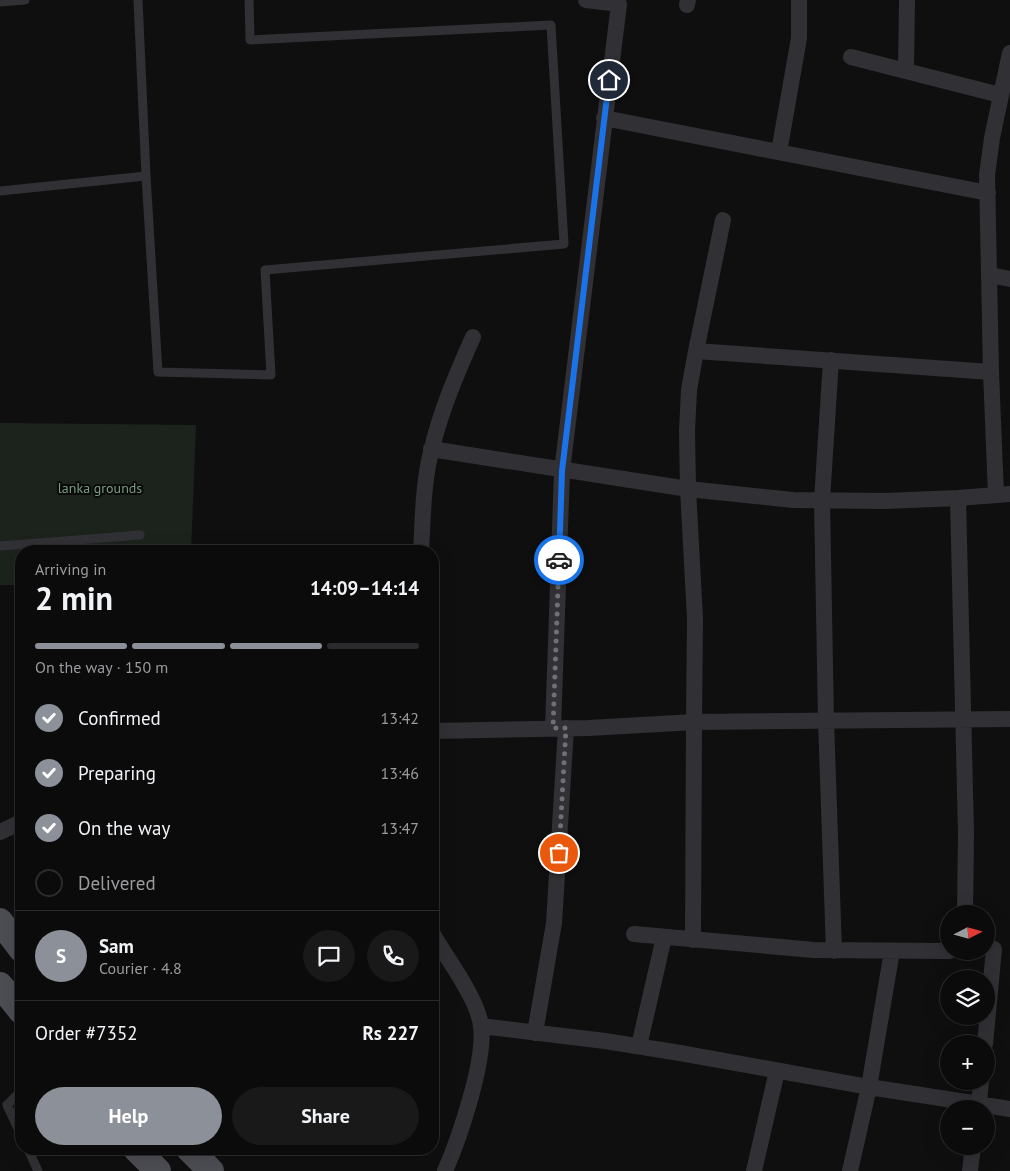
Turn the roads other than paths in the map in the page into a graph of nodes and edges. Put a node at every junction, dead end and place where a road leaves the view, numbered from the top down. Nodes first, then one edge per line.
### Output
1 (25, 0) edge
2 (138, 0) edge
3 (249, 0) edge
4 (586, 0) edge
5 (799, 0) edge
6 (907, 0) edge
7 (0, 2) edge
8 (620, 2) edge
9 (1010, 53) edge
10 (851, 57) dead end
11 (906, 71) junction
12 (1000, 95) junction
13 (604, 118) junction
14 (779, 152) junction
15 (146, 176) junction
16 (0, 191) edge
17 (988, 193) junction
18 (723, 220) dead end
19 (988, 276) junction
20 (1010, 279) edge
21 (472, 337) dead end
22 (696, 351) junction
23 (831, 360) junction
24 (991, 372) junction
25 (431, 449) junction
26 (562, 471) junction
27 (688, 489) junction
28 (1003, 495) edge
29 (958, 498) junction
30 (822, 500) junction
31 (140, 535) dead end
32 (421, 545) edge
33 (0, 546) edge
34 (963, 718) junction
35 (1010, 719) edge
36 (826, 720) junction
37 (694, 722) junction
38 (559, 728) junction
39 (439, 732) edge
40 (15, 825) edge
41 (0, 832) edge
42 (965, 905) edge
43 (0, 921) edge
44 (634, 934) dead end
45 (664, 937) junction
46 (694, 940) junction
47 (15, 941) edge
48 (439, 946) edge
49 (997, 949) edge
50 (834, 951) junction
51 (892, 951) junction
52 (940, 951) edge
53 (0, 985) edge
54 (15, 1004) edge
55 (481, 1026) junction
56 (535, 1033) junction
57 (986, 1035) edge
58 (639, 1046) junction
59 (778, 1071) junction
60 (869, 1087) junction
61 (15, 1096) edge
62 (944, 1100) edge
63 (4, 1106) edge
64 (995, 1108) edge
65 (1010, 1109) edge
66 (15, 1125) edge
67 (31, 1155) edge
68 (141, 1155) edge
69 (195, 1155) edge
70 (972, 1155) edge
71 (153, 1170) edge
72 (38, 1171) edge
73 (211, 1171) edge
74 (445, 1171) edge
75 (754, 1171) edge
76 (850, 1171) edge
77 (970, 1171) edge

1 - 7 lane
2 - 15 lane
3 - 15 lane
4 - 8 street
5 - 14 street
6 - 11 street
8 - 13 street
9 - 12 street
10 - 11 street
11 - 12 street
12 - 17 street
13 - 14 street
13 - 26 street
14 - 17 street
15 - 16 lane
17 - 19 street
18 - 22 street
19 - 20 street
19 - 24 street
21 - 25 street
22 - 23 street
22 - 27 street
23 - 24 street
23 - 30 street
24 - 28 street
25 - 26 street
25 - 32 street
26 - 27 street
26 - 38 street
27 - 30 street
27 - 37 street
28 - 29 street
29 - 30 street
29 - 34 street
30 - 36 street
31 - 33 lane
34 - 35 street
34 - 36 street
34 - 42 street
36 - 37 street
36 - 50 street
37 - 38 street
37 - 46 street
38 - 39 street
38 - 56 street
40 - 41 street
43 - 47 main road
44 - 45 street
45 - 46 street
45 - 58 street
46 - 50 street
48 - 55 street
49 - 57 street
50 - 51 street
51 - 52 street
51 - 60 street
53 - 54 main road
55 - 56 street
55 - 74 street
56 - 58 street
58 - 59 street
59 - 60 street
59 - 75 street
60 - 62 street
60 - 76 street
61 - 63 lane
63 - 66 lane
64 - 65 street
67 - 72 lane
68 - 71 main road
69 - 73 main road
70 - 77 street

